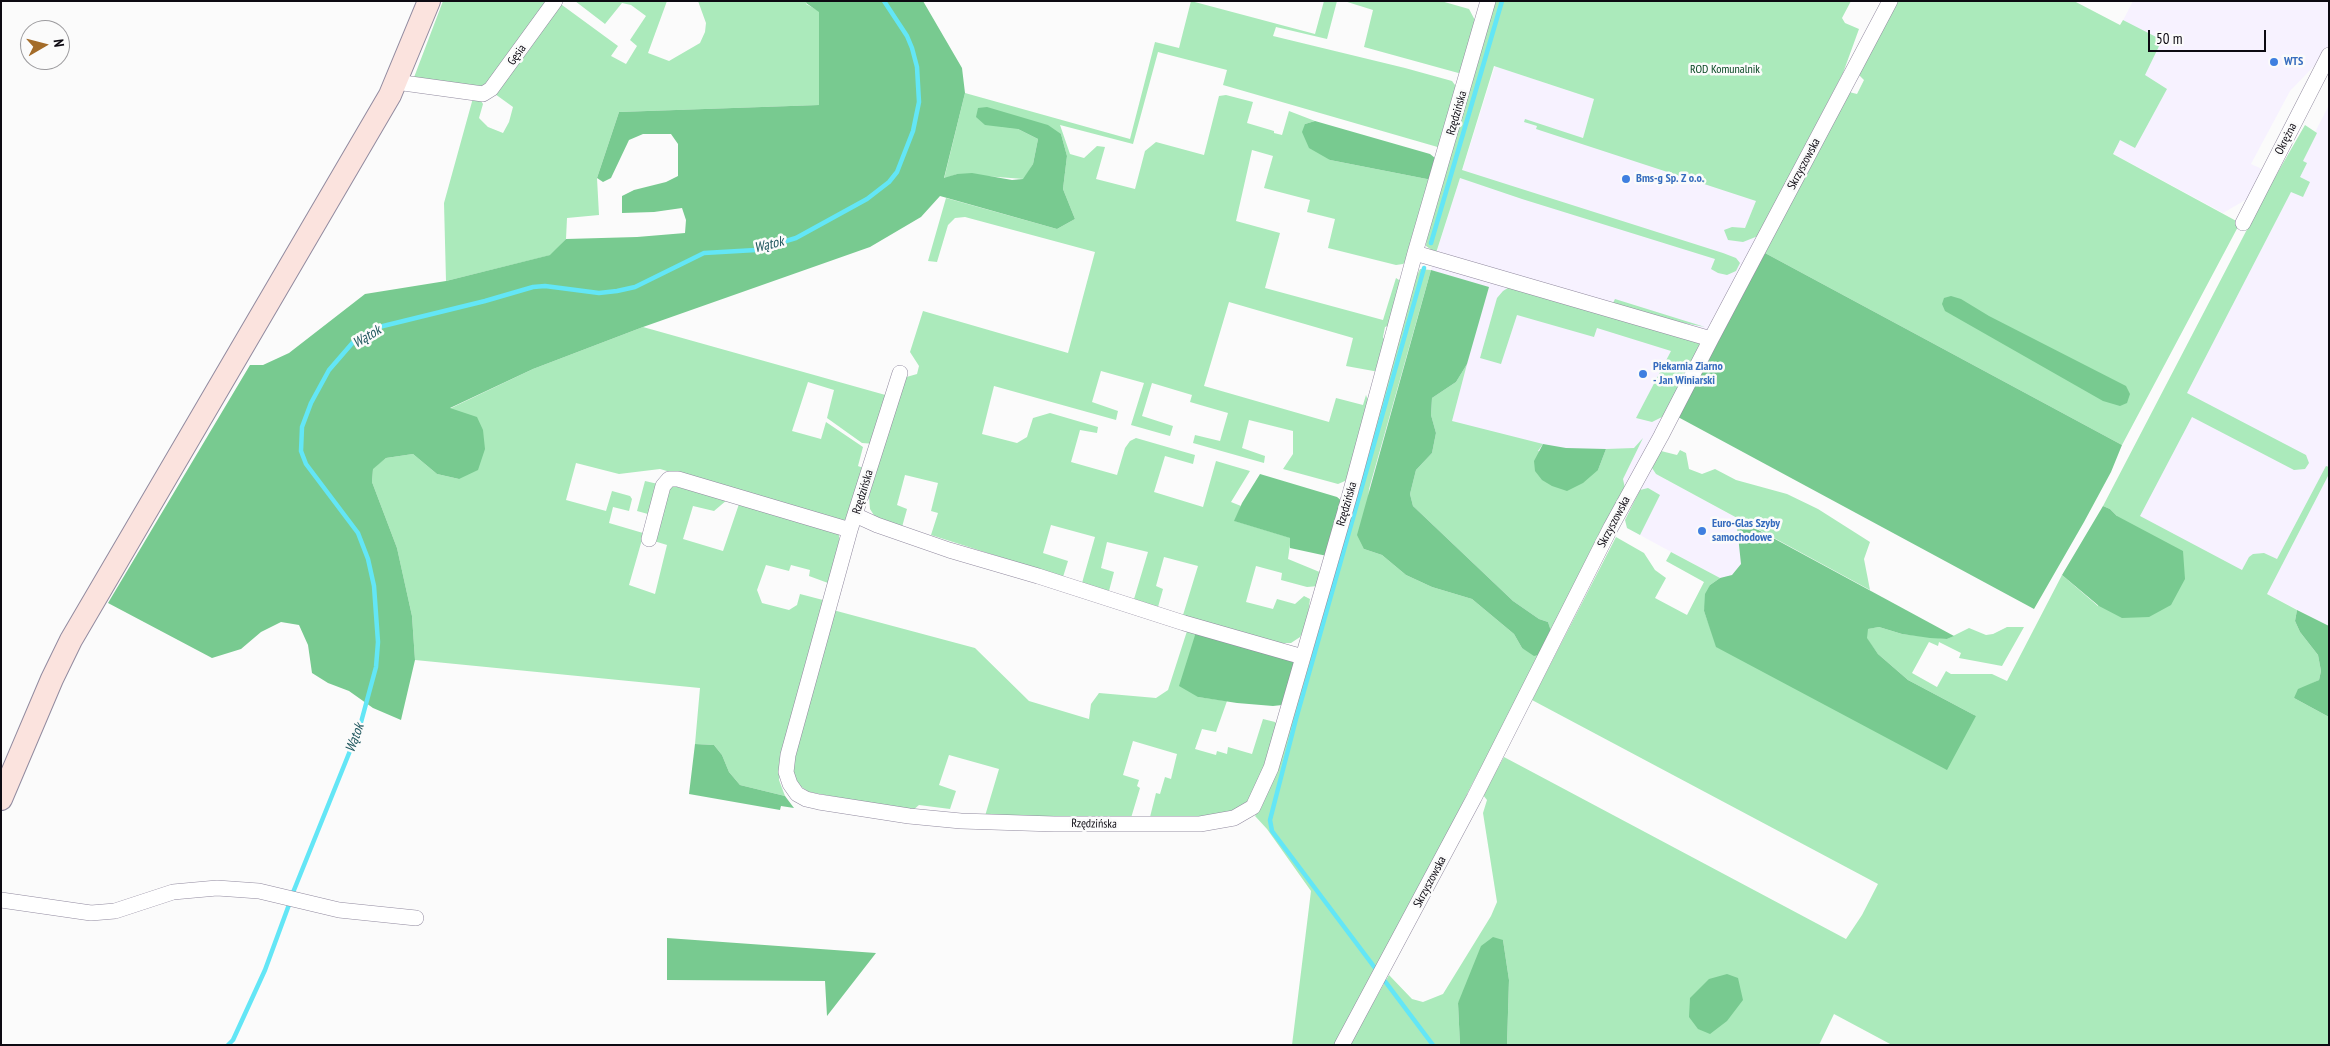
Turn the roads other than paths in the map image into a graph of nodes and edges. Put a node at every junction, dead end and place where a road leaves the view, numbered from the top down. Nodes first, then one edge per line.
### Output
1 (429, 1) edge
2 (555, 1) edge
3 (1488, 1) edge
4 (1890, 1) edge
5 (2329, 55) edge
6 (396, 82) junction
7 (2243, 223) dead end
8 (1415, 253) junction
9 (1711, 339) junction
10 (900, 373) dead end
11 (855, 515) junction
12 (850, 530) junction
13 (648, 538) dead end
14 (1303, 657) junction
15 (1, 799) edge
16 (1, 900) edge
17 (416, 918) dead end
18 (1342, 1045) edge

1 - 6 street
2 - 6 street, Gęsia
3 - 8 street, Rzędzińska
4 - 9 street, Skrzyszowska
5 - 7 street, Okrężna
6 - 15 street
8 - 9 street
8 - 14 street, Rzędzińska
9 - 18 street, Skrzyszowska
10 - 11 street, Rzędzińska
11 - 12 street, Rzędzińska
11 - 14 street
12 - 13 street
12 - 14 street, Rzędzińska
16 - 17 street

